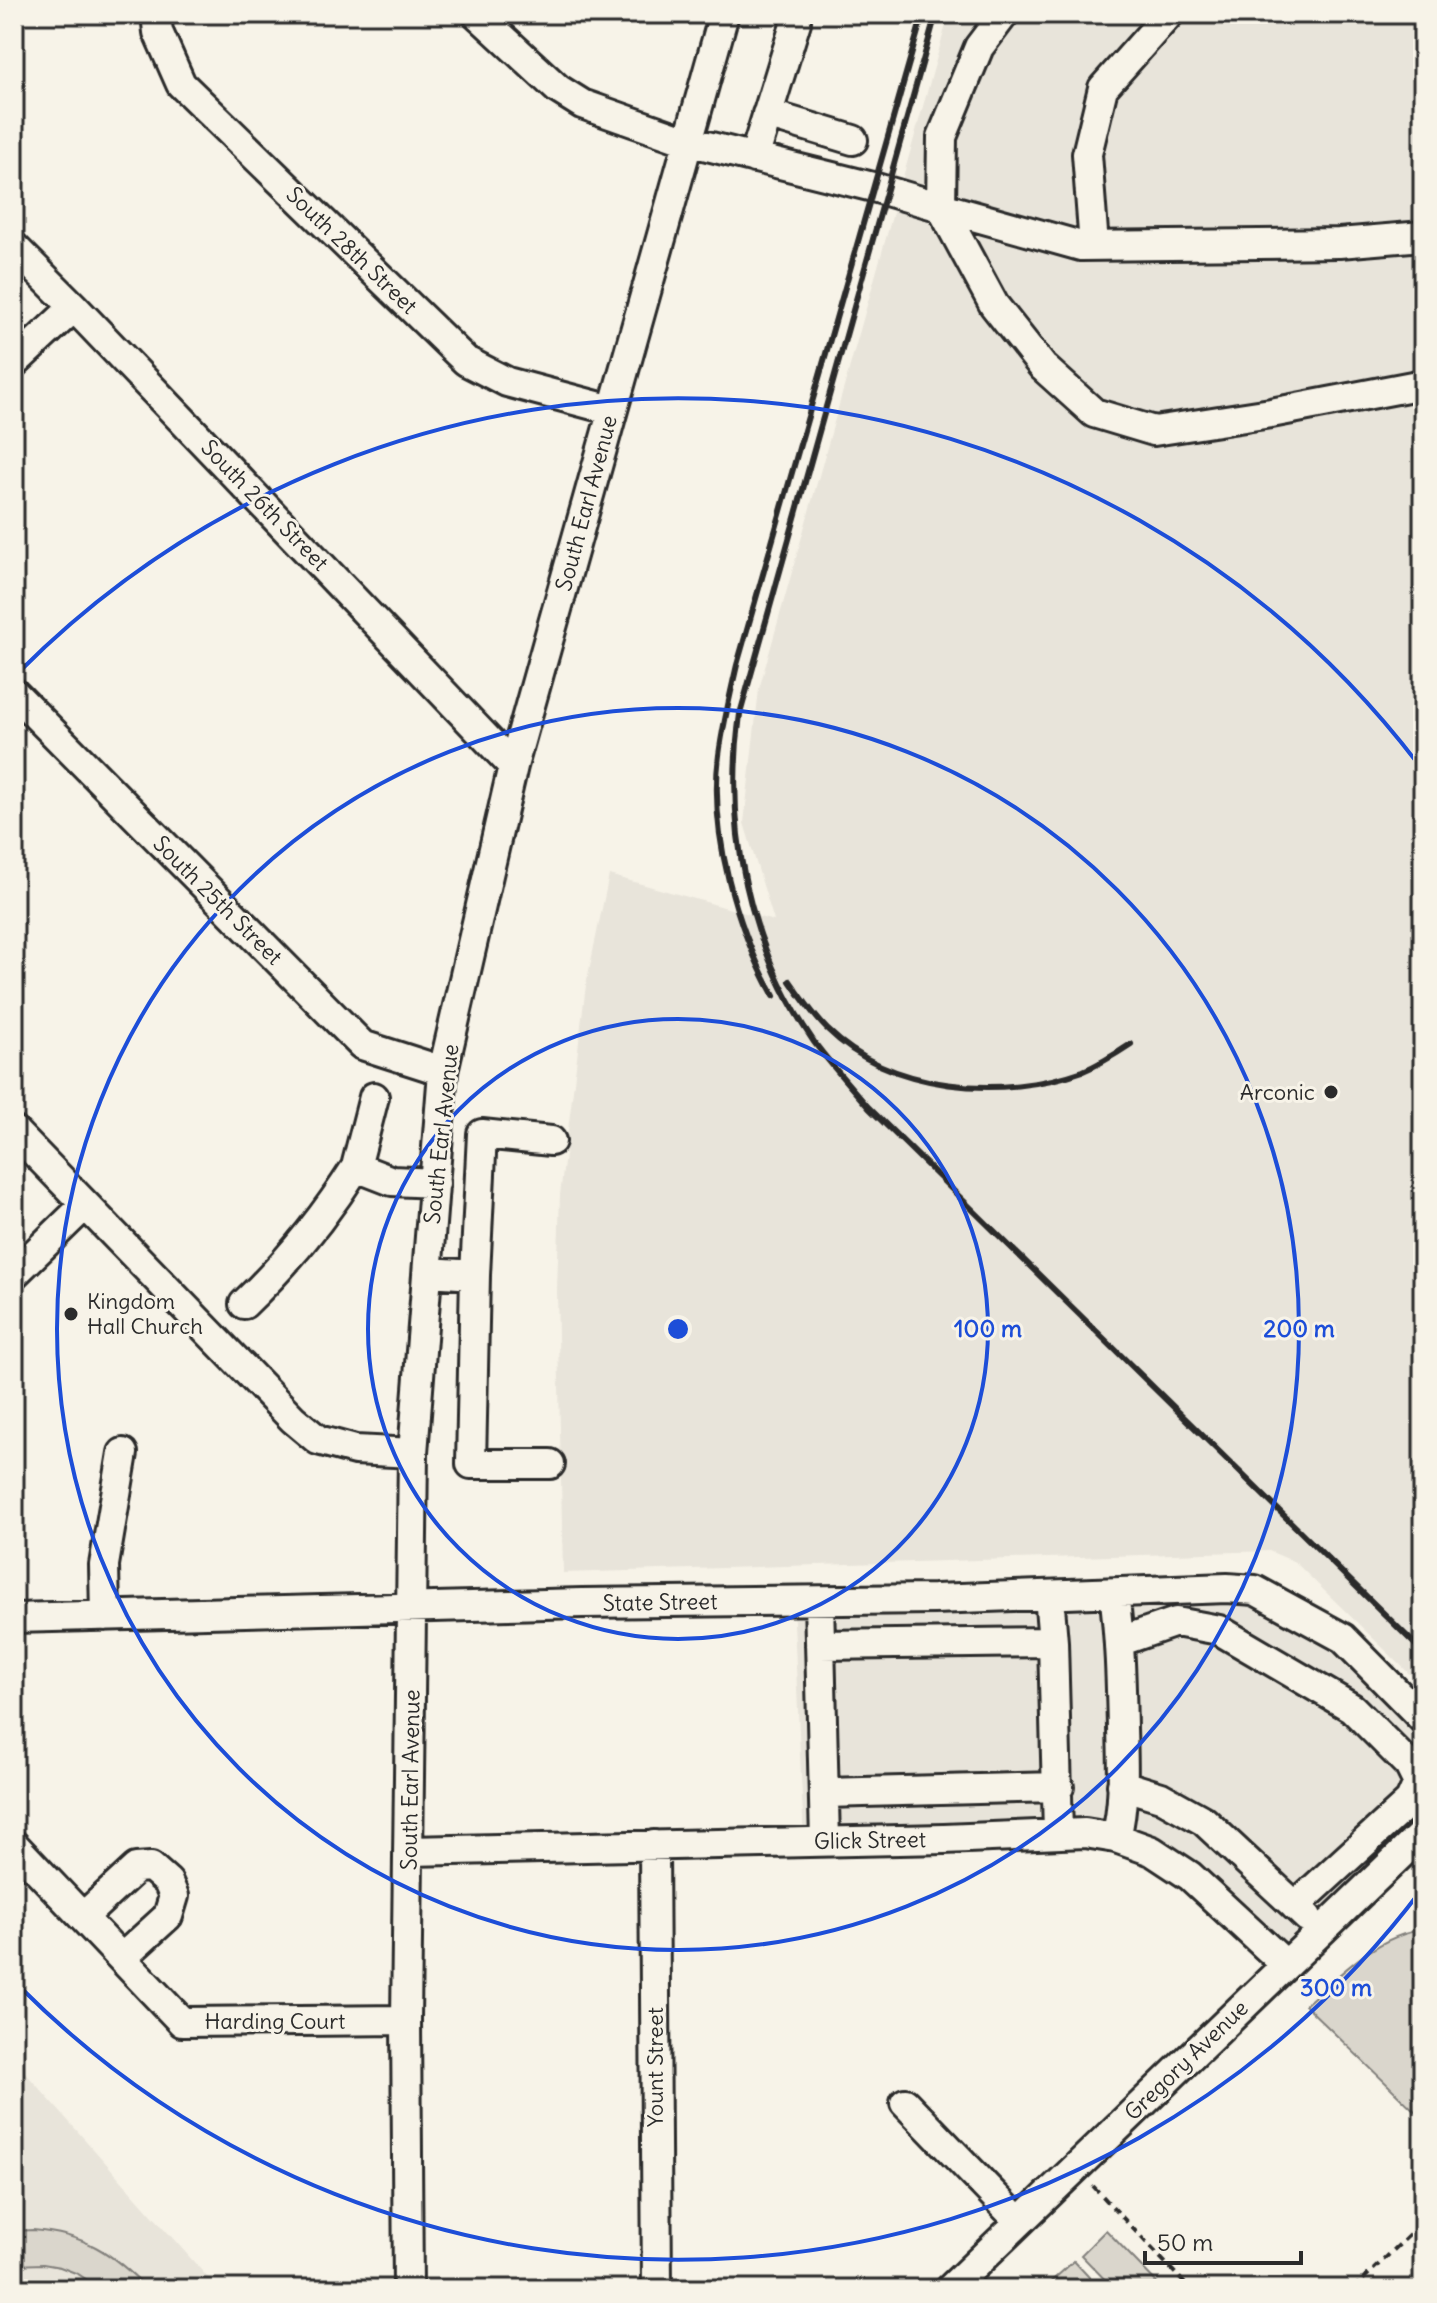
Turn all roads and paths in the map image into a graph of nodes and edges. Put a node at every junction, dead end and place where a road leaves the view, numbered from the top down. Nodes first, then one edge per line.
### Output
1 (156, 14) edge
2 (477, 14) edge
3 (724, 14) edge
4 (1004, 14) edge
5 (1169, 14) edge
6 (796, 22) dead end
7 (767, 114) junction
8 (853, 140) dead end
9 (687, 141) junction
10 (754, 158) junction
11 (941, 207) junction
12 (1423, 236) edge
13 (1094, 246) junction
14 (14, 247) edge
15 (74, 307) junction
16 (14, 363) edge
17 (1423, 384) edge
18 (612, 410) junction
19 (14, 693) edge
20 (513, 766) junction
21 (443, 1071) junction
22 (374, 1097) dead end
23 (14, 1131) edge
24 (551, 1141) dead end
25 (356, 1167) junction
26 (435, 1183) junction
27 (85, 1205) junction
28 (428, 1272) junction
29 (14, 1274) edge
30 (475, 1275) junction
31 (244, 1304) dead end
32 (123, 1453) dead end
33 (413, 1453) junction
34 (550, 1464) dead end
35 (1114, 1593) junction
36 (1049, 1595) junction
37 (819, 1601) junction
38 (411, 1607) junction
39 (105, 1616) junction
40 (14, 1618) edge
41 (1121, 1641) junction
42 (1053, 1642) junction
43 (820, 1645) junction
44 (1423, 1719) edge
45 (1122, 1785) junction
46 (1059, 1787) junction
47 (825, 1793) junction
48 (1058, 1833) junction
49 (1423, 1833) edge
50 (1116, 1838) junction
51 (825, 1841) junction
52 (14, 1845) edge
53 (654, 1845) junction
54 (410, 1851) junction
55 (1295, 1906) junction
56 (83, 1917) junction
57 (1321, 1931) junction
58 (122, 1958) junction
59 (1286, 1965) junction
60 (406, 2020) junction
61 (905, 2103) dead end
62 (1093, 2186) dead end
63 (1019, 2221) junction
64 (1423, 2222) edge
65 (408, 2289) edge
66 (657, 2289) edge
67 (950, 2289) edge
68 (1190, 2289) edge
69 (1353, 2289) edge

1 - 18 street, South 28th Street
2 - 9 street
3 - 9 street, South Earl Avenue
4 - 11 street
5 - 13 street
6 - 7 street
7 - 8 street
7 - 10 street
9 - 10 street
9 - 18 street, South Earl Avenue
10 - 11 street
11 - 13 street
11 - 17 street
12 - 13 street
14 - 15 street, South 26th Street
15 - 16 street
15 - 20 street, South 26th Street
18 - 20 street, South Earl Avenue
19 - 21 street, South 25th Street
20 - 21 street, South Earl Avenue
21 - 26 street, South Earl Avenue
22 - 25 street
23 - 27 street
24 - 30 street
25 - 26 street
25 - 31 street
26 - 28 street, South Earl Avenue
27 - 29 street
27 - 33 street
28 - 30 street
28 - 33 street, South Earl Avenue
30 - 34 street
32 - 39 street
33 - 38 street, South Earl Avenue
35 - 36 street, State Street
35 - 41 street
35 - 44 street, State Street
36 - 37 street, State Street
36 - 42 street
37 - 38 street, State Street
37 - 43 street
38 - 39 street, State Street
38 - 54 street, South Earl Avenue
39 - 40 street, State Street
41 - 45 street
41 - 55 street
42 - 43 street
42 - 46 street
43 - 47 street
45 - 50 street
45 - 55 street
46 - 47 street
46 - 48 street
47 - 51 street
48 - 50 street, Glick Street
48 - 51 street, Glick Street
49 - 57 street, Gregory Avenue
50 - 59 street, Glick Street
51 - 53 street, Glick Street
52 - 56 street, Harding Court
53 - 54 street, Glick Street
53 - 66 street, Yount Street
54 - 60 street, South Earl Avenue
55 - 57 street
56 - 58 street, Harding Court
56 - 58 street
57 - 59 street, Gregory Avenue
58 - 60 street, Harding Court
59 - 63 street, Gregory Avenue
60 - 65 street, South Earl Avenue
61 - 63 street
62 - 68 path
63 - 67 street, Gregory Avenue
64 - 69 path

